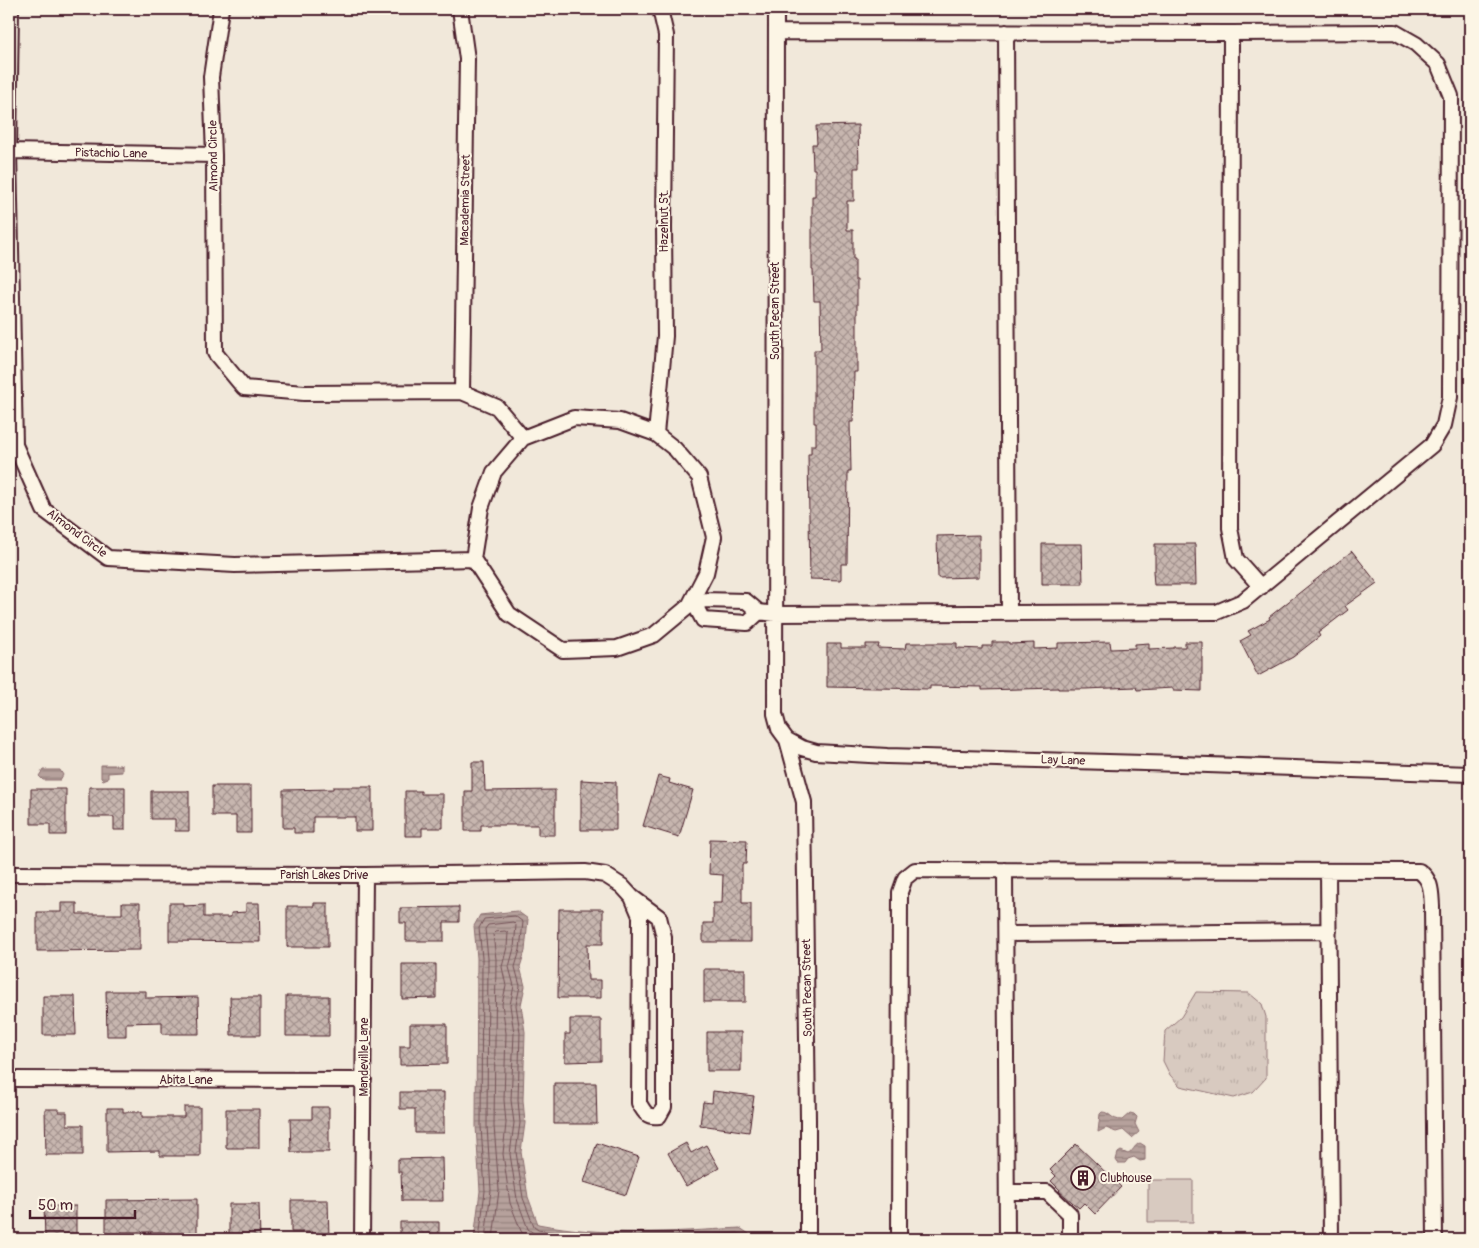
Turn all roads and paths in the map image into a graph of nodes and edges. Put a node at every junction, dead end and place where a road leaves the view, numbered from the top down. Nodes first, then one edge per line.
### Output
1 (11, 9) edge
2 (221, 9) edge
3 (460, 9) edge
4 (660, 9) edge
5 (776, 9) edge
6 (776, 32) junction
7 (1006, 32) junction
8 (1231, 33) junction
9 (9, 151) edge
10 (214, 155) junction
11 (462, 392) junction
12 (656, 434) junction
13 (523, 438) junction
14 (473, 559) junction
15 (1261, 587) junction
16 (693, 606) junction
17 (759, 612) junction
18 (1009, 613) junction
19 (774, 614) junction
20 (787, 740) junction
21 (1470, 774) edge
22 (1005, 870) junction
23 (1328, 871) junction
24 (9, 874) edge
25 (365, 875) junction
26 (632, 897) junction
27 (1329, 931) junction
28 (1006, 934) junction
29 (9, 1079) edge
30 (364, 1080) junction
31 (1007, 1192) junction
32 (362, 1239) edge
33 (808, 1239) edge
34 (899, 1239) edge
35 (1007, 1239) edge
36 (1070, 1239) edge
37 (1330, 1239) edge
38 (1435, 1239) edge

1 - 9 street, Almond Circle
2 - 10 street, Almond Circle
3 - 11 street, Macademia Street
4 - 12 street, Hazelnut St.
5 - 6 street, South Pecan Street
6 - 7 street
6 - 19 street, South Pecan Street
7 - 8 street
7 - 18 street
8 - 15 street
8 - 15 street
9 - 10 street, Pistachio Lane
9 - 14 street, Almond Circle
10 - 11 street, Almond Circle
11 - 13 street, Almond Circle
12 - 13 street
12 - 16 street
13 - 14 street
14 - 16 street
15 - 18 street
16 - 17 street
16 - 17 street
17 - 19 street
18 - 19 street
19 - 20 street
20 - 21 street, Lay Lane
20 - 33 street, South Pecan Street
22 - 23 street
22 - 28 street
22 - 34 street
23 - 27 street
23 - 38 street
24 - 25 street, Parish Lakes Drive
25 - 26 street, Parish Lakes Drive
25 - 30 street, Mandeville Lane
26 - 26 street, Parish Lakes Drive
27 - 28 street
27 - 37 street
28 - 31 street
29 - 30 street, Abita Lane
30 - 32 street, Mandeville Lane
31 - 35 street
31 - 36 street

